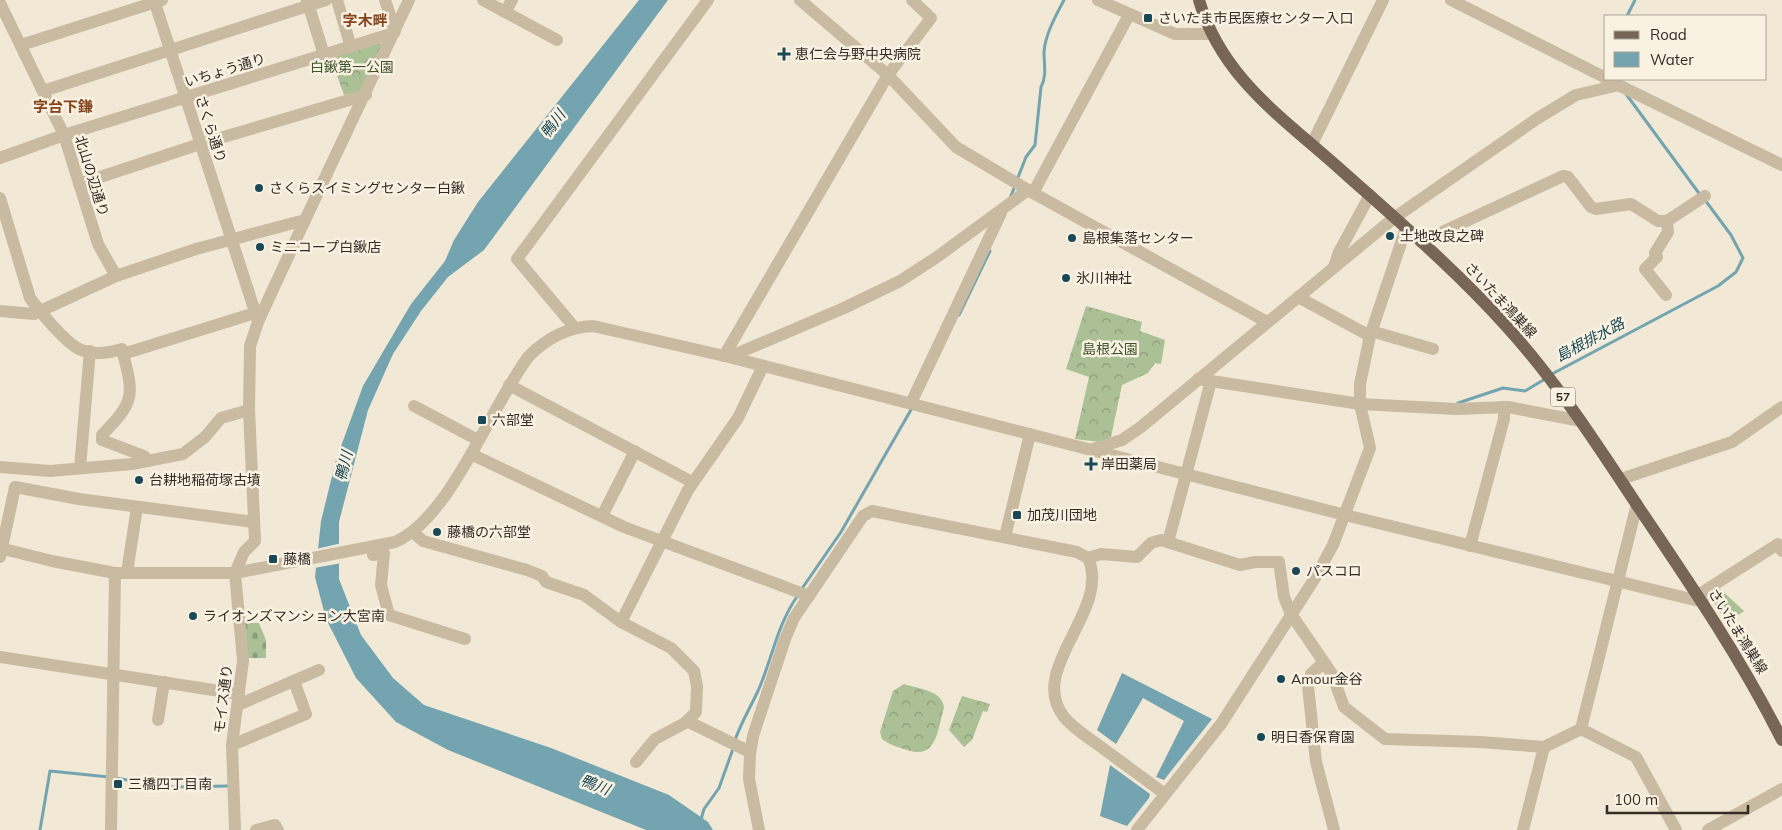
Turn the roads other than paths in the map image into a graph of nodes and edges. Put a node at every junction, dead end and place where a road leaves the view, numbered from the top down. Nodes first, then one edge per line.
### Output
1 (326, 0) edge
2 (337, 0) edge
3 (385, 0) edge
4 (409, 0) edge
5 (483, 0) edge
6 (512, 0) edge
7 (708, 0) edge
8 (800, 0) edge
9 (912, 0) edge
10 (1098, 0) edge
11 (1199, 0) edge
12 (1383, 0) edge
13 (157, 1) edge
14 (1457, 1) edge
15 (0, 3) edge
16 (307, 3) edge
17 (505, 12) junction
18 (1129, 15) junction
19 (394, 32) junction
20 (1210, 34) junction
21 (557, 40) dead end
22 (21, 45) junction
23 (351, 46) junction
24 (170, 50) junction
25 (324, 55) junction
26 (888, 75) junction
27 (1604, 78) edge
28 (1608, 80) edge
29 (1619, 85) junction
30 (43, 91) junction
31 (366, 95) junction
32 (186, 98) junction
33 (64, 135) junction
34 (200, 144) junction
35 (1312, 144) junction
36 (0, 158) edge
37 (1782, 165) edge
38 (79, 184) junction
39 (1031, 191) junction
40 (1370, 196) junction
41 (1705, 196) dead end
42 (0, 198) edge
43 (1002, 210) junction
44 (1394, 218) junction
45 (305, 220) junction
46 (1667, 220) junction
47 (1406, 228) junction
48 (230, 239) junction
49 (1421, 242) junction
50 (1334, 267) junction
51 (116, 276) junction
52 (1666, 295) dead end
53 (1298, 297) junction
54 (0, 311) edge
55 (40, 312) junction
56 (257, 318) junction
57 (1268, 322) junction
58 (575, 328) junction
59 (1371, 334) junction
60 (1433, 349) dead end
61 (90, 351) junction
62 (123, 354) junction
63 (726, 357) junction
64 (763, 366) junction
65 (1204, 380) junction
66 (509, 385) junction
67 (1360, 400) junction
68 (912, 403) junction
69 (414, 406) dead end
70 (1504, 407) junction
71 (1782, 407) edge
72 (249, 410) junction
73 (1581, 421) junction
74 (1030, 434) junction
75 (478, 440) junction
76 (1090, 450) junction
77 (635, 452) junction
78 (471, 454) junction
79 (148, 461) junction
80 (0, 467) edge
81 (80, 468) junction
82 (1186, 474) junction
83 (1621, 479) junction
84 (692, 482) junction
85 (1637, 504) junction
86 (137, 507) junction
87 (1345, 515) junction
88 (602, 516) junction
89 (254, 522) junction
90 (414, 533) junction
91 (1005, 537) junction
92 (660, 540) junction
93 (1168, 542) junction
94 (1470, 546) junction
95 (0, 551) edge
96 (370, 551) junction
97 (1782, 551) edge
98 (1088, 558) junction
99 (235, 572) junction
100 (121, 573) junction
101 (1618, 582) junction
102 (809, 596) junction
103 (1700, 598) junction
104 (1291, 614) junction
105 (621, 622) junction
106 (465, 639) dead end
107 (0, 657) edge
108 (1323, 663) junction
109 (319, 670) dead end
110 (114, 674) junction
111 (294, 681) junction
112 (164, 682) junction
113 (238, 700) junction
114 (158, 720) dead end
115 (687, 721) junction
116 (1581, 729) junction
117 (1782, 740) edge
118 (232, 745) junction
119 (1544, 747) junction
120 (750, 752) junction
121 (636, 762) dead end
122 (1782, 789) edge
123 (1165, 794) junction
124 (111, 830) edge
125 (236, 830) edge
126 (256, 830) edge
127 (278, 830) edge
128 (759, 830) edge
129 (1138, 830) edge
130 (1334, 830) edge
131 (1523, 830) edge
132 (1676, 830) edge
133 (1708, 830) edge

1 - 16 street
2 - 23 street
3 - 19 street
4 - 19 street
5 - 17 street
6 - 17 street
7 - 58 street
8 - 26 street
9 - 26 street
10 - 18 street
11 - 20 main road, さいたま鴻巣線 / 57
12 - 35 street
13 - 22 street
13 - 24 street, さくら通り
14 - 27 street
15 - 22 street, 北山の辺通り
16 - 24 street
16 - 25 street
17 - 21 street
18 - 20 street
18 - 39 street
19 - 23 street, いちょう通り
19 - 31 street
20 - 35 main road, さいたま鴻巣線 / 57
22 - 30 street, 北山の辺通り
23 - 25 street, いちょう通り
24 - 30 street
24 - 32 street, さくら通り
25 - 32 street, いちょう通り
26 - 39 street
26 - 63 street
28 - 29 street
29 - 37 street
29 - 44 street
30 - 33 street, 北山の辺通り
31 - 34 street
31 - 45 street
32 - 33 street, いちょう通り
32 - 34 street, さくら通り
33 - 36 street, いちょう通り
33 - 38 street, 北山の辺通り
34 - 38 street
34 - 48 street, さくら通り
35 - 40 main road, さいたま鴻巣線 / 57
38 - 51 street, 北山の辺通り
39 - 43 street
39 - 57 street
40 - 44 main road, さいたま鴻巣線 / 57
40 - 50 street
41 - 46 street
42 - 55 street
43 - 63 street
43 - 68 street
44 - 47 main road, さいたま鴻巣線 / 57
44 - 50 street
45 - 48 street
45 - 56 street
46 - 49 street
46 - 52 street
47 - 49 main road, さいたま鴻巣線 / 57
47 - 59 street
48 - 51 street
48 - 56 street, さくら通り
49 - 73 main road, さいたま鴻巣線 / 57
50 - 53 street
51 - 55 street
53 - 57 street
53 - 59 street
54 - 55 street
55 - 61 street
56 - 62 street
56 - 72 street
57 - 65 street
58 - 63 street
58 - 66 street
59 - 60 street
59 - 67 street
61 - 62 street
61 - 81 street
62 - 79 street
63 - 64 street
64 - 68 street
64 - 84 street
65 - 67 street
65 - 76 street
65 - 82 street
66 - 75 street
66 - 77 street
67 - 70 street
67 - 87 street
68 - 74 street
69 - 75 street
70 - 73 street
70 - 94 street
71 - 83 street
72 - 79 street
72 - 89 street
73 - 83 main road, さいたま鴻巣線 / 57
74 - 76 street
74 - 91 street
75 - 78 street
76 - 82 street
77 - 84 street
77 - 88 street
78 - 88 street
78 - 90 street
79 - 81 street
80 - 81 street
82 - 87 street
82 - 93 street
83 - 85 main road, さいたま鴻巣線 / 57
84 - 92 street
85 - 101 street
85 - 103 main road, さいたま鴻巣線 / 57
86 - 89 street
86 - 95 street
86 - 100 street
87 - 94 street
87 - 104 street
88 - 92 street
89 - 99 street
90 - 96 street
90 - 105 street
91 - 98 street
91 - 102 street
92 - 102 street
92 - 105 street
93 - 98 street
93 - 104 street
94 - 101 street
95 - 100 street
96 - 99 street
96 - 106 street
97 - 103 street
98 - 123 street
99 - 100 street
99 - 113 street, モイス通り
100 - 110 street
101 - 103 street
101 - 116 street
102 - 120 street
103 - 117 main road, さいたま鴻巣線 / 57
104 - 108 street
104 - 123 street
105 - 115 street
107 - 110 street
108 - 119 street
108 - 130 street
109 - 111 street
110 - 112 street
110 - 124 street
111 - 113 street
111 - 118 street
112 - 113 street
112 - 114 street
113 - 118 street, モイス通り
115 - 120 street
115 - 121 street
116 - 119 street
116 - 132 street
118 - 125 street, モイス通り
119 - 131 street
120 - 128 street
122 - 133 street
123 - 129 street
126 - 127 street

